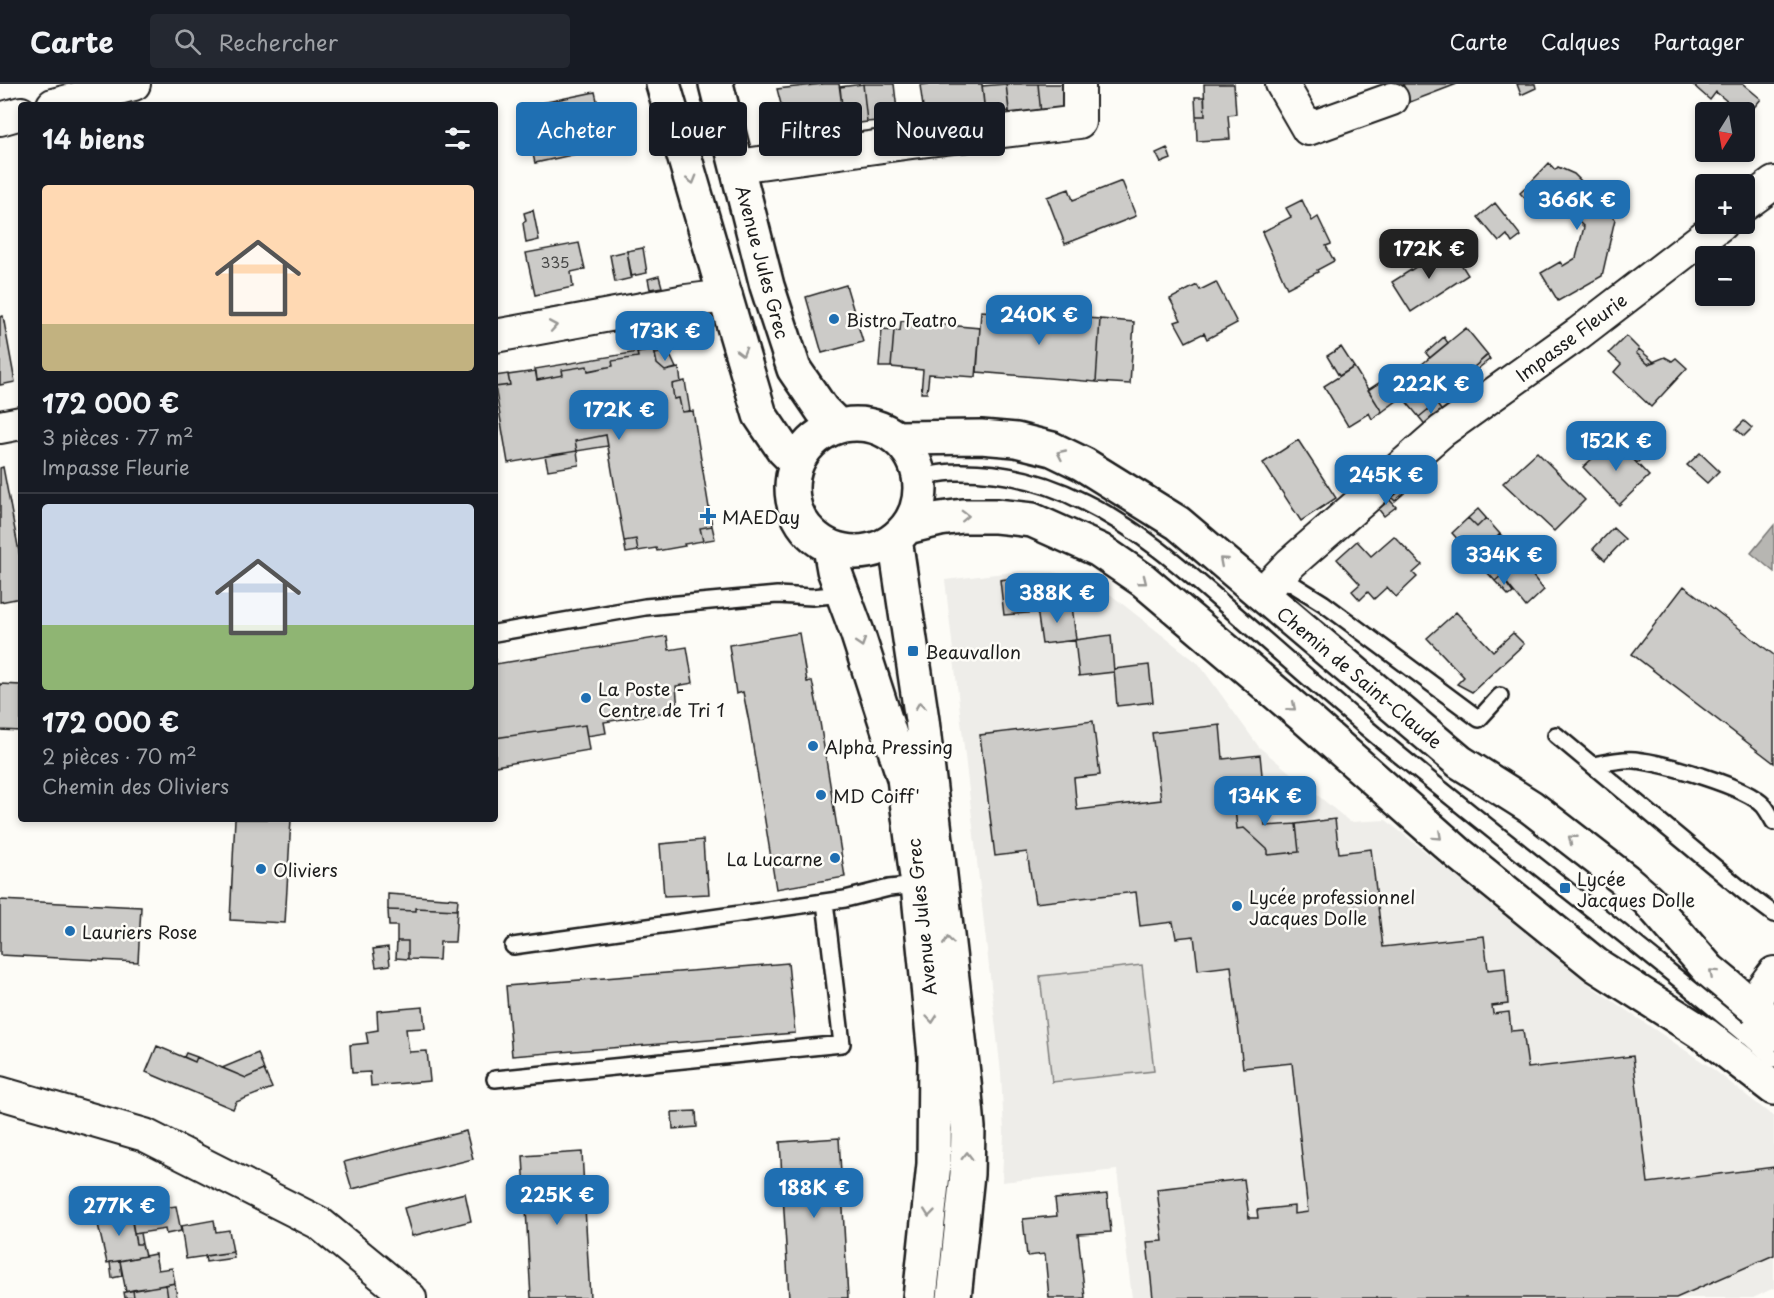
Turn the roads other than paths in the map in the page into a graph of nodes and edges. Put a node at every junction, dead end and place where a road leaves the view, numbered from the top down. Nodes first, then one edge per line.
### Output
1 (134, 84) edge
2 (663, 84) edge
3 (716, 84) edge
4 (1079, 84) edge
5 (1282, 84) edge
6 (1392, 99) dead end
7 (65, 102) edge
8 (18, 114) edge
9 (0, 119) edge
10 (737, 166) junction
11 (1774, 183) edge
12 (1755, 197) edge
13 (1707, 234) edge
14 (726, 296) junction
15 (498, 335) edge
16 (18, 424) edge
17 (838, 426) junction
18 (0, 427) edge
19 (897, 438) junction
20 (796, 462) junction
21 (920, 477) junction
22 (901, 533) junction
23 (830, 548) junction
24 (1269, 584) junction
25 (843, 594) junction
26 (498, 632) edge
27 (1500, 696) dead end
28 (1556, 735) dead end
29 (1594, 765) junction
30 (1774, 822) edge
31 (918, 885) junction
32 (825, 902) junction
33 (1774, 914) edge
34 (513, 946) dead end
35 (1774, 973) edge
36 (1715, 1008) junction
37 (1762, 1014) edge
38 (1774, 1043) edge
39 (1774, 1059) edge
40 (495, 1079) dead end
41 (1774, 1088) edge
42 (0, 1093) edge
43 (410, 1298) edge
44 (920, 1298) edge
45 (954, 1298) edge

1 - 7 street
2 -> 14 street
3 - 10 street, Avenue Jules Grec
4 - 10 street
5 - 6 street
8 - 9 street
10 - 17 street, Avenue Jules Grec
11 - 12 street
13 - 24 street, Impasse Fleurie
15 -> 14 street
14 -> 20 street
16 - 18 street
17 - 19 street
17 - 20 street
19 - 21 street
24 -> 19 street, Chemin de Saint-Claude
20 - 23 street
21 - 22 street
21 - 36 lane, Chemin de Saint-Claude
22 - 23 street
22 -> 41 street
45 -> 22 street, Avenue Jules Grec
23 - 25 street, Avenue Jules Grec
24 - 27 lane
37 -> 24 street, Chemin de Saint-Claude
25 - 26 lane
25 -> 31 street, Avenue Jules Grec
28 - 29 lane
29 - 30 lane
29 - 33 lane
31 - 32 lane
31 -> 44 street, Avenue Jules Grec
32 - 34 lane
32 - 40 lane
35 - 37 street
36 - 38 lane, Chemin de Saint-Claude
36 - 39 lane, Chemin de Saint-Claude
42 - 43 street

